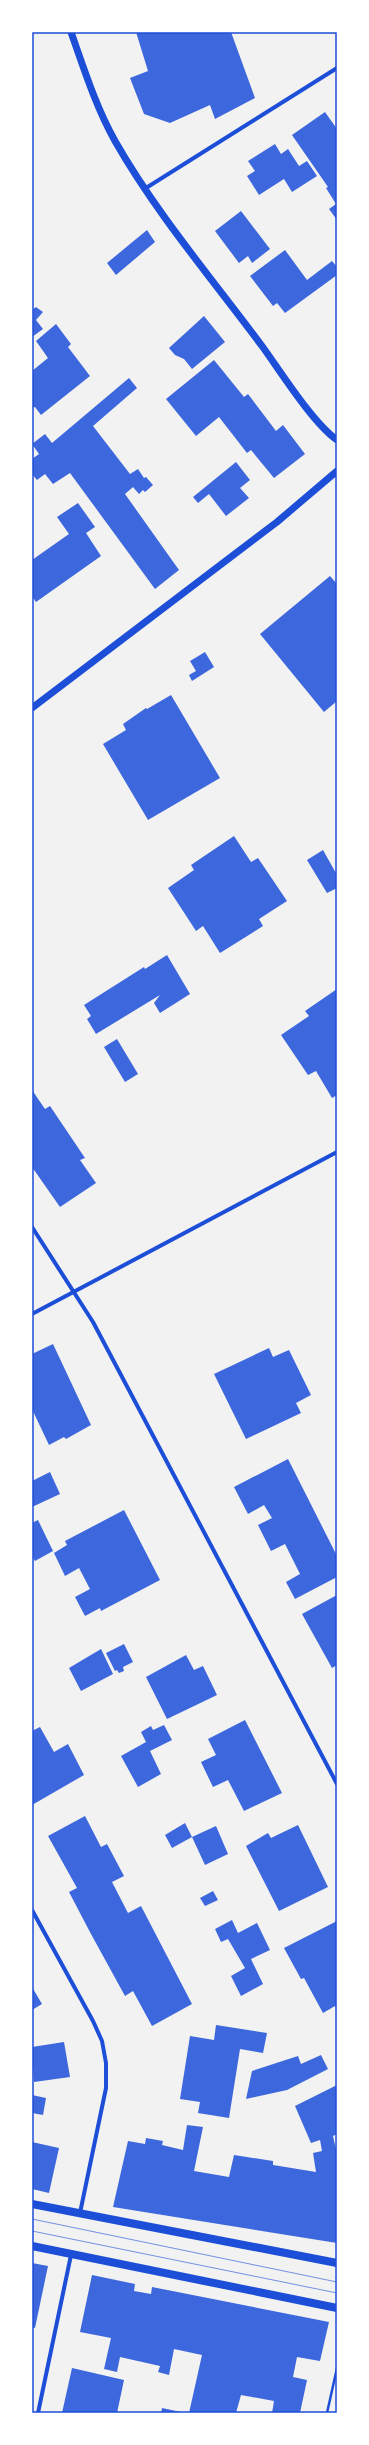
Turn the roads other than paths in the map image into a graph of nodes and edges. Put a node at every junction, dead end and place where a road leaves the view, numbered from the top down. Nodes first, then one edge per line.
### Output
1 (71, 32) edge
2 (337, 68) edge
3 (146, 188) junction
4 (337, 440) edge
5 (337, 471) edge
6 (32, 708) edge
7 (337, 1152) edge
8 (32, 1227) edge
9 (75, 1292) junction
10 (32, 1314) edge
11 (337, 1784) edge
12 (32, 1910) edge
13 (32, 2204) edge
14 (80, 2213) junction
15 (32, 2246) edge
16 (71, 2255) junction
17 (337, 2263) edge
18 (337, 2308) edge
19 (38, 2413) edge

1 - 3 street
2 - 3 street
3 - 4 street
5 - 6 street
7 - 9 street
8 - 9 street
9 - 10 street
9 - 11 street
12 - 14 street
13 - 14 main road
14 - 17 main road
15 - 16 main road
16 - 18 main road
16 - 19 street

